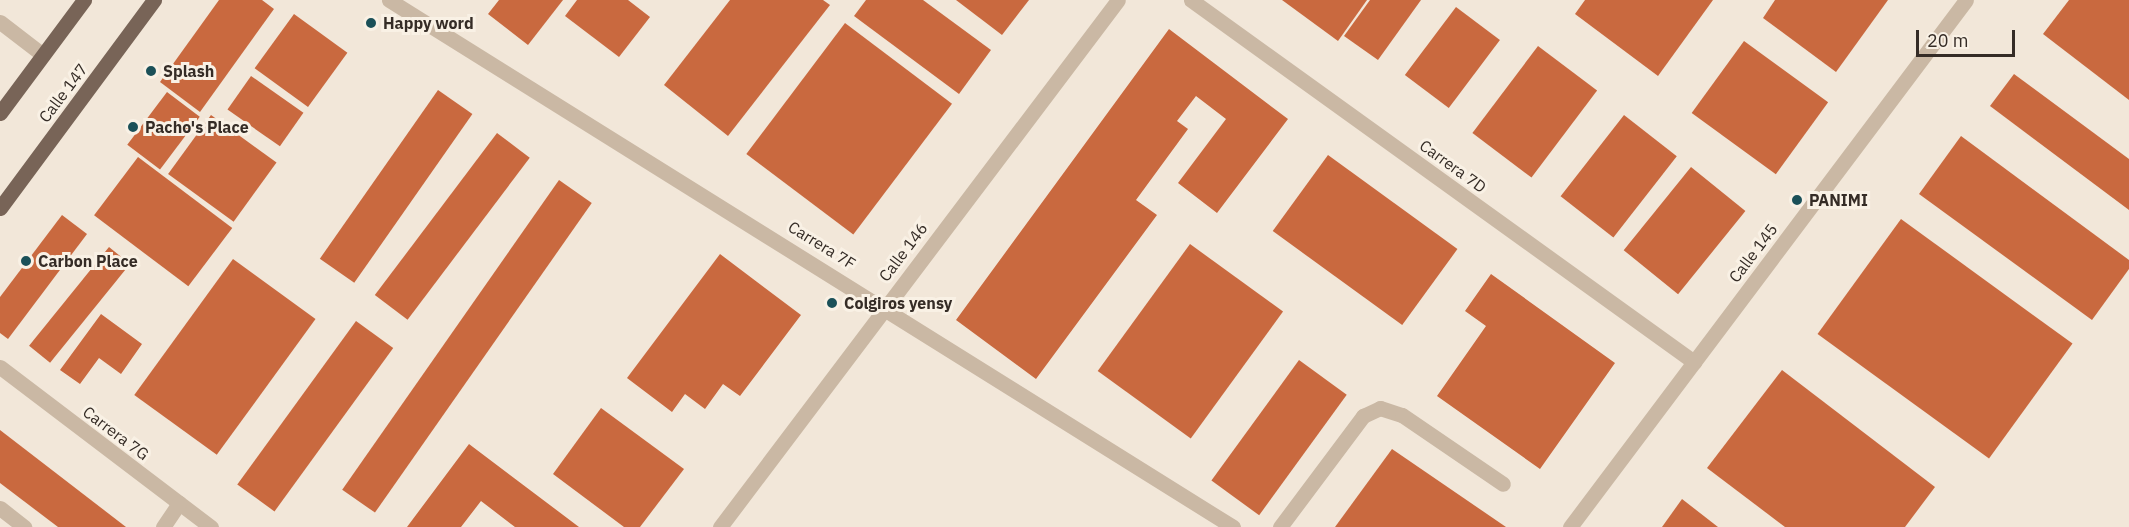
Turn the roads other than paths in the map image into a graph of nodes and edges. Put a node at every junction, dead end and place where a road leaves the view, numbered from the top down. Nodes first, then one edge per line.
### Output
1 (84, 0) edge
2 (154, 0) edge
3 (389, 0) edge
4 (1191, 0) edge
5 (1111, 2) edge
6 (1961, 2) edge
7 (0, 22) edge
8 (43, 55) junction
9 (0, 113) edge
10 (0, 207) edge
11 (885, 305) junction
12 (1694, 362) junction
13 (0, 367) edge
14 (1503, 484) dead end
15 (180, 503) junction
16 (0, 508) edge
17 (24, 527) edge
18 (163, 527) edge
19 (211, 527) edge
20 (720, 527) edge
21 (1233, 527) edge
22 (1280, 527) edge
23 (1570, 527) edge

1 - 8 main road
2 - 10 main road, Calle 147
3 - 11 street, Carrera 7F
4 - 12 street, Carrera 7D
5 - 11 street, Calle 146
6 - 12 street, Calle 145
7 - 8 street
8 - 9 main road
11 - 20 street, Calle 146
11 - 21 street, Carrera 7F
12 - 23 street, Calle 145
13 - 15 street, Carrera 7G
14 - 22 street
15 - 18 street
15 - 19 street, Carrera 7G
16 - 17 street

